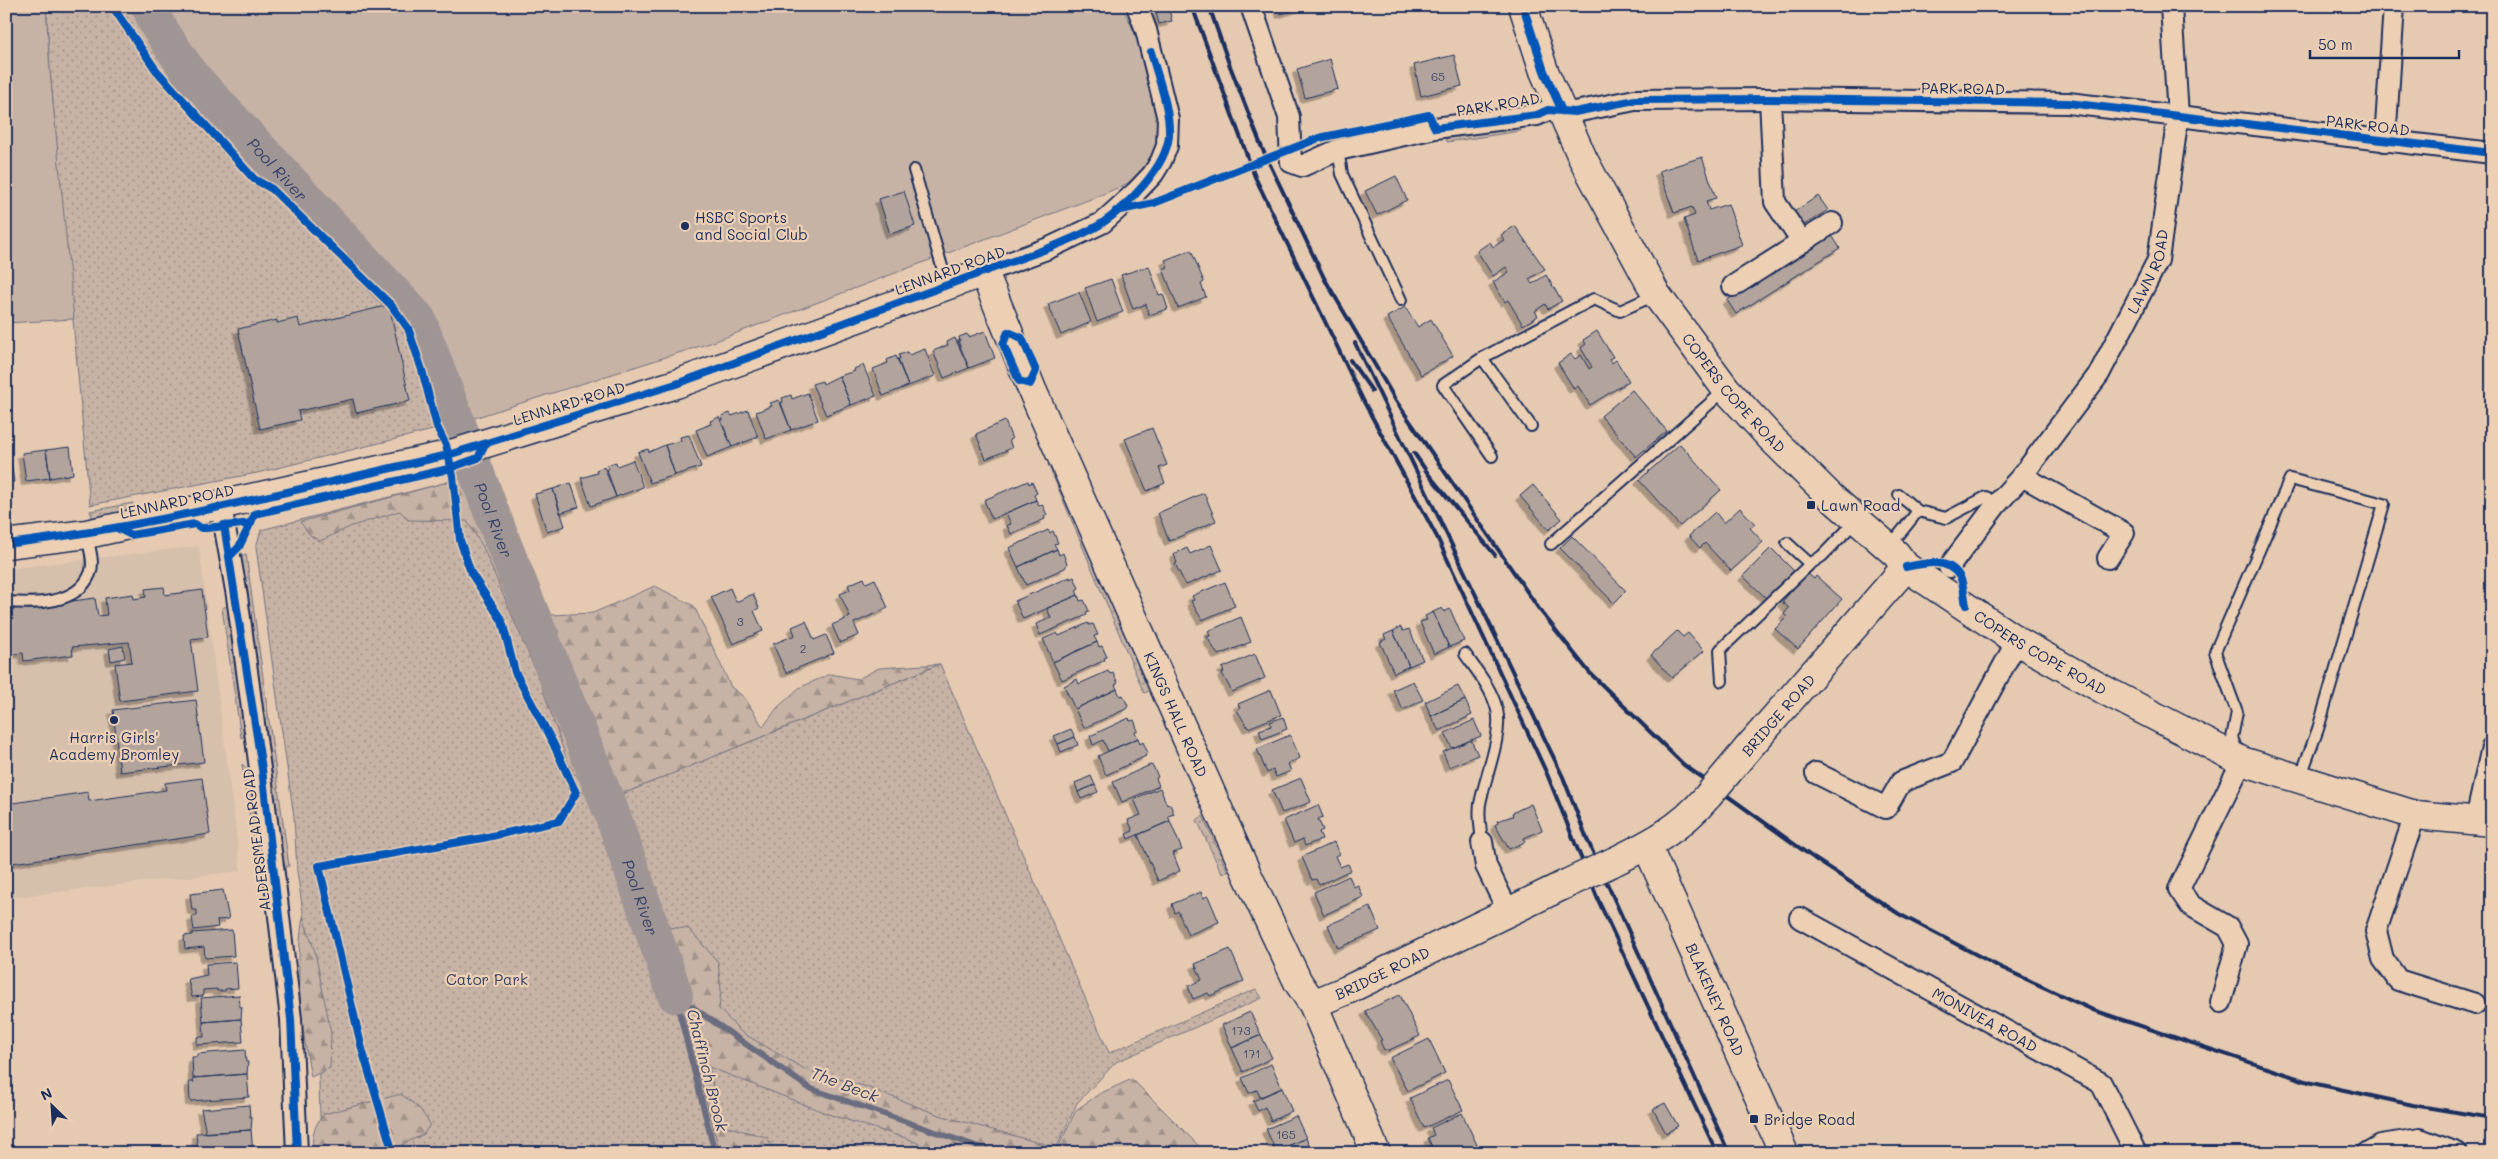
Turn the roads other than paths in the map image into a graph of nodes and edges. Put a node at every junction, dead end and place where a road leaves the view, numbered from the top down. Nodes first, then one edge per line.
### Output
1 (1137, 6) edge
2 (1251, 6) edge
3 (1523, 6) edge
4 (2171, 6) edge
5 (2394, 6) edge
6 (1770, 99) junction
7 (1562, 110) junction
8 (2178, 116) junction
9 (2385, 141) junction
10 (1338, 150) junction
11 (2492, 153) edge
12 (914, 170) dead end
13 (1832, 223) dead end
14 (1802, 242) junction
15 (984, 272) junction
16 (948, 285) junction
17 (1733, 286) dead end
18 (1656, 294) junction
19 (1401, 300) dead end
20 (1482, 358) junction
21 (1726, 389) junction
22 (1530, 426) dead end
23 (1492, 456) dead end
24 (2022, 476) junction
25 (1899, 495) dead end
26 (1996, 505) junction
27 (221, 506) junction
28 (1918, 511) junction
29 (1857, 520) junction
30 (87, 534) junction
31 (1787, 543) dead end
32 (6, 544) edge
33 (1552, 544) dead end
34 (1897, 558) junction
35 (2108, 558) dead end
36 (1810, 564) junction
37 (1949, 567) dead end
38 (6, 602) edge
39 (2017, 641) junction
40 (1465, 654) dead end
41 (1722, 681) dead end
42 (2492, 747) edge
43 (2242, 760) junction
44 (1816, 773) dead end
45 (2300, 779) junction
46 (2415, 815) junction
47 (2484, 821) edge
48 (1482, 842) joint
49 (1646, 846) junction
50 (1508, 911) junction
51 (1800, 918) dead end
52 (2221, 1002) dead end
53 (1313, 1004) junction
54 (2475, 1004) dead end
55 (297, 1153) edge
56 (1376, 1153) edge
57 (1784, 1153) edge
58 (2136, 1153) edge
59 (2367, 1153) edge
60 (2457, 1153) edge

1 - 15 street, LENNARD ROAD
2 - 10 street, PARK ROAD
3 - 7 street, COPERS COPE ROAD
4 - 8 street, LAWN ROAD
5 - 9 street
6 - 7 street, PARK ROAD
6 - 8 street, PARK ROAD
6 - 14 street
7 - 10 street, PARK ROAD
7 - 18 street, COPERS COPE ROAD
8 - 9 street, PARK ROAD
8 - 24 street, LAWN ROAD
9 - 11 street, PARK ROAD
10 - 19 lane
12 - 16 lane
13 - 14 street
14 - 17 street
15 - 16 street, LENNARD ROAD
15 - 53 street, KINGS HALL ROAD
16 - 27 street, LENNARD ROAD
18 - 20 lane
18 - 21 street, COPERS COPE ROAD
20 - 22 lane
20 - 23 lane
21 - 29 street, COPERS COPE ROAD
21 - 33 lane
24 - 26 street, LAWN ROAD
24 - 35 street
25 - 28 lane
26 - 28 lane
26 - 37 street, LAWN ROAD
27 - 30 street, LENNARD ROAD
27 - 55 street, ALDERSMEAD ROAD
28 - 34 lane
29 - 34 street, COPERS COPE ROAD
29 - 36 lane
30 - 32 street, LENNARD ROAD
30 - 38 lane
31 - 36 lane
34 - 39 street, COPERS COPE ROAD
34 - 49 street, BRIDGE ROAD, bridge
36 - 41 lane
39 - 43 street, COPERS COPE ROAD
39 - 44 street
40 - 48 lane
42 - 47 street
43 - 45 street, COPERS COPE ROAD
43 - 45 lane
43 - 52 street
45 - 46 street, COPERS COPE ROAD
46 - 47 street, COPERS COPE ROAD
46 - 54 street
48 - 50 street
49 - 50 street, BRIDGE ROAD, bridge
49 - 57 street, BLAKENEY ROAD
50 - 53 street, BRIDGE ROAD
51 - 58 street, MONIVEA ROAD
53 - 56 street, KINGS HALL ROAD
59 - 60 street

